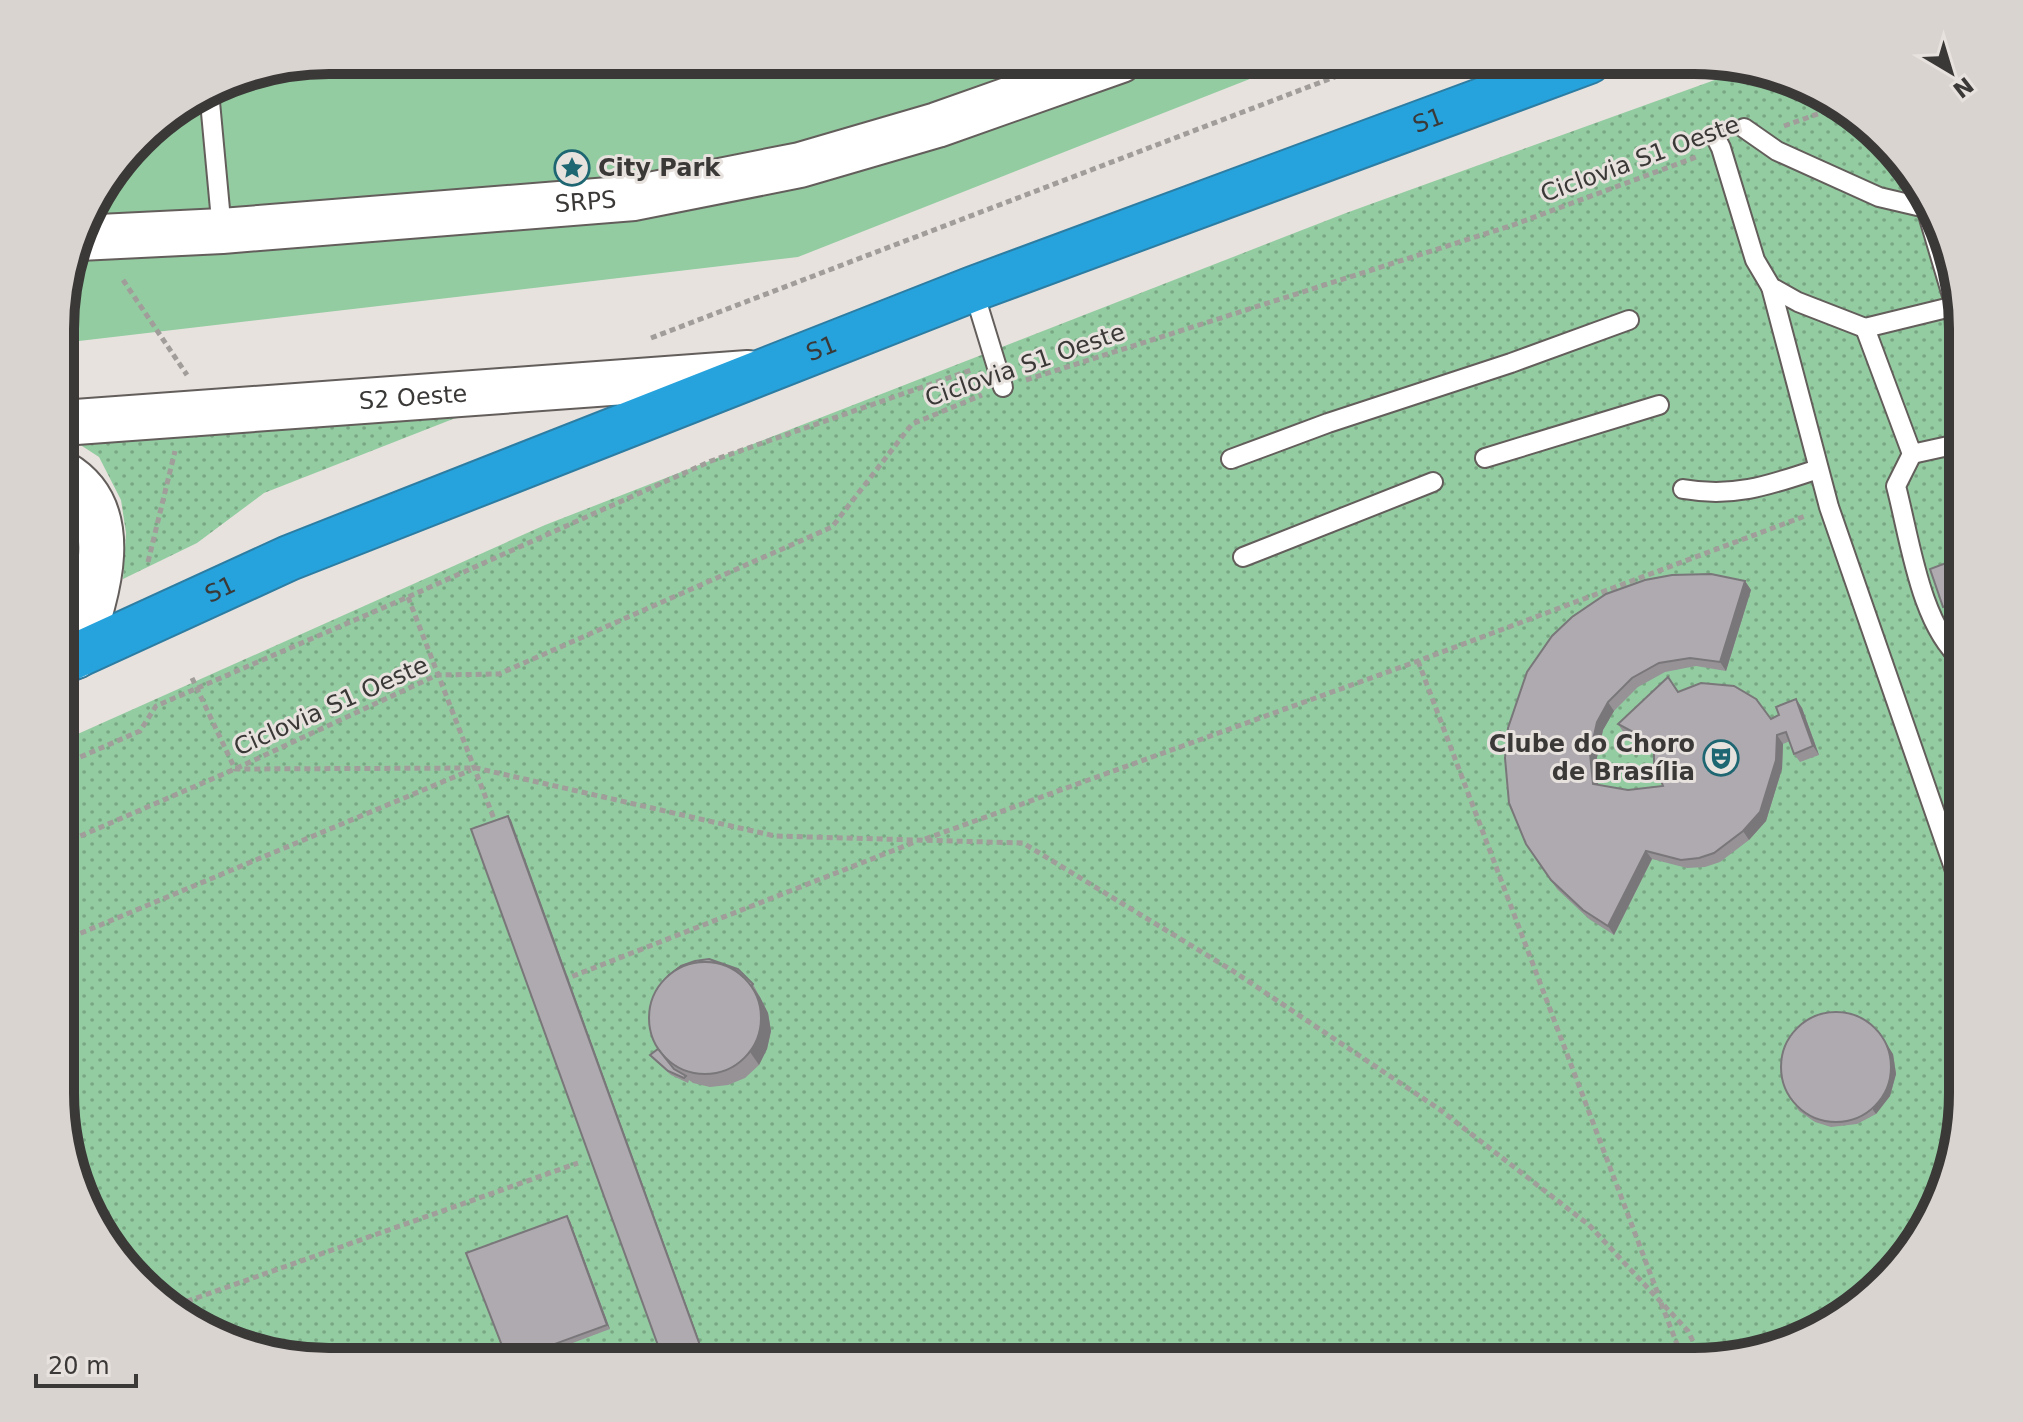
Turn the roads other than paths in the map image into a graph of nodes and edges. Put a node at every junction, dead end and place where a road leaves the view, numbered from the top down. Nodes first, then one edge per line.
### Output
1 (1080, 75) edge
2 (1551, 75) edge
3 (210, 103) edge
4 (1750, 132) road end
5 (1718, 142) road end
6 (1916, 204) edge
7 (222, 231) junction
8 (91, 237) edge
9 (1771, 287) junction
10 (973, 289) junction
11 (1947, 308) edge
12 (1629, 320) dead end
13 (1865, 328) junction
14 (762, 372) junction
15 (1003, 387) road end
16 (1659, 405) dead end
17 (74, 419) edge
18 (1948, 446) edge
19 (1912, 454) junction
20 (1485, 458) dead end
21 (1231, 459) dead end
22 (1818, 469) junction
23 (1433, 482) dead end
24 (74, 484) edge
25 (1683, 489) dead end
26 (1243, 557) dead end
27 (74, 647) edge
28 (1948, 647) edge
29 (74, 657) edge
30 (1948, 851) edge

1 - 7 main road, SRPS
2 - 10 highway, S1
3 - 7 lane
4 - 6 lane
5 - 9 lane
7 - 8 main road, SRPS
9 - 13 lane
9 - 22 lane
10 - 14 highway, S1
10 - 15 lane
11 - 13 lane
12 - 21 lane
13 - 19 lane
14 - 17 main road, S2 Oeste
14 - 29 highway, S1
16 - 20 lane
18 - 19 lane
19 - 28 lane
22 - 25 lane
22 - 30 lane
23 - 26 lane
24 - 27 main road

